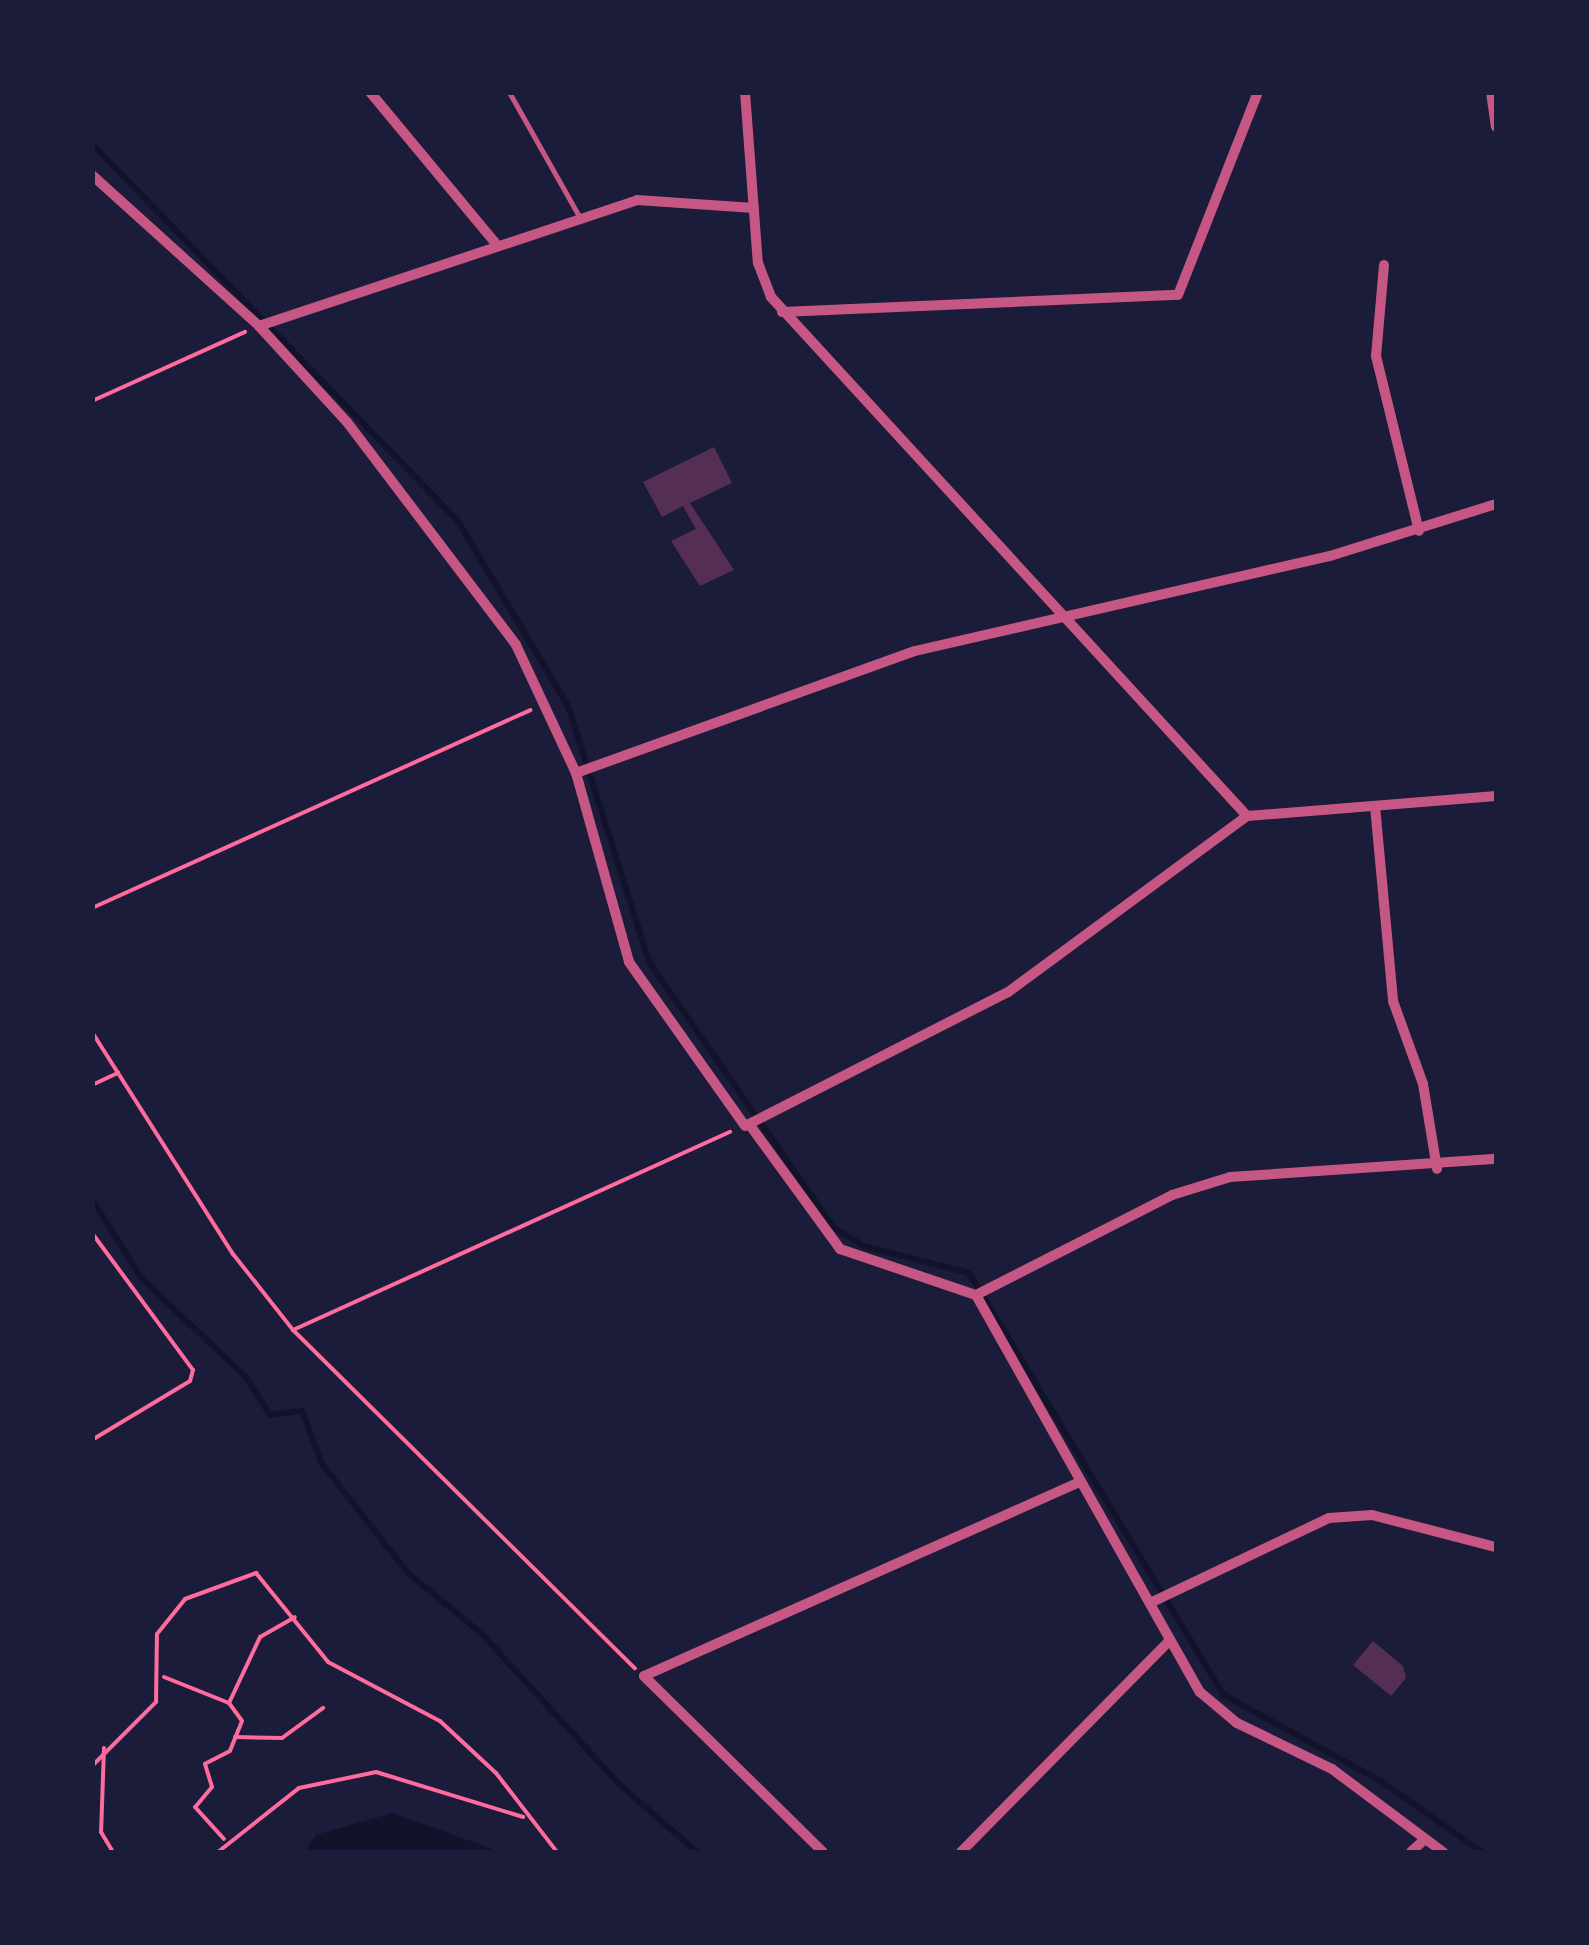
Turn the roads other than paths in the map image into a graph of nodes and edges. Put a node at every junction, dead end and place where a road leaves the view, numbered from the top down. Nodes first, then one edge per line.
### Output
1 (370, 92) edge
2 (508, 92) edge
3 (746, 92) edge
4 (1258, 92) edge
5 (1491, 92) edge
6 (1496, 127) edge
7 (92, 175) edge
8 (754, 208) junction
9 (582, 222) junction
10 (496, 245) junction
11 (1384, 265) dead end
12 (782, 312) junction
13 (259, 326) junction
14 (1496, 504) edge
15 (1419, 531) junction
16 (1067, 618) junction
17 (576, 773) junction
18 (1496, 796) edge
19 (1375, 806) junction
20 (1247, 816) junction
21 (745, 1126) road end
22 (1496, 1159) edge
23 (1436, 1169) junction
24 (976, 1295) junction
25 (1078, 1483) junction
26 (1496, 1547) edge
27 (1150, 1602) junction
28 (1168, 1642) junction
29 (1425, 1838) junction
30 (823, 1852) edge
31 (962, 1852) edge
32 (1411, 1852) edge
33 (1443, 1852) edge

1 - 10 street
2 - 9 lane
3 - 8 street
4 - 12 street
5 - 6 street
7 - 13 street
8 - 9 street
8 - 12 street
9 - 10 street
10 - 13 street
11 - 15 street
12 - 16 street
13 - 17 street
14 - 15 street
15 - 16 street
16 - 17 street
16 - 20 street
17 - 21 street
18 - 19 street
19 - 20 street
19 - 23 street
20 - 24 street
22 - 23 street
23 - 24 street
24 - 25 street
25 - 27 street
25 - 30 street
26 - 27 street
27 - 28 street
28 - 29 street
28 - 31 street
29 - 32 street
29 - 33 street

